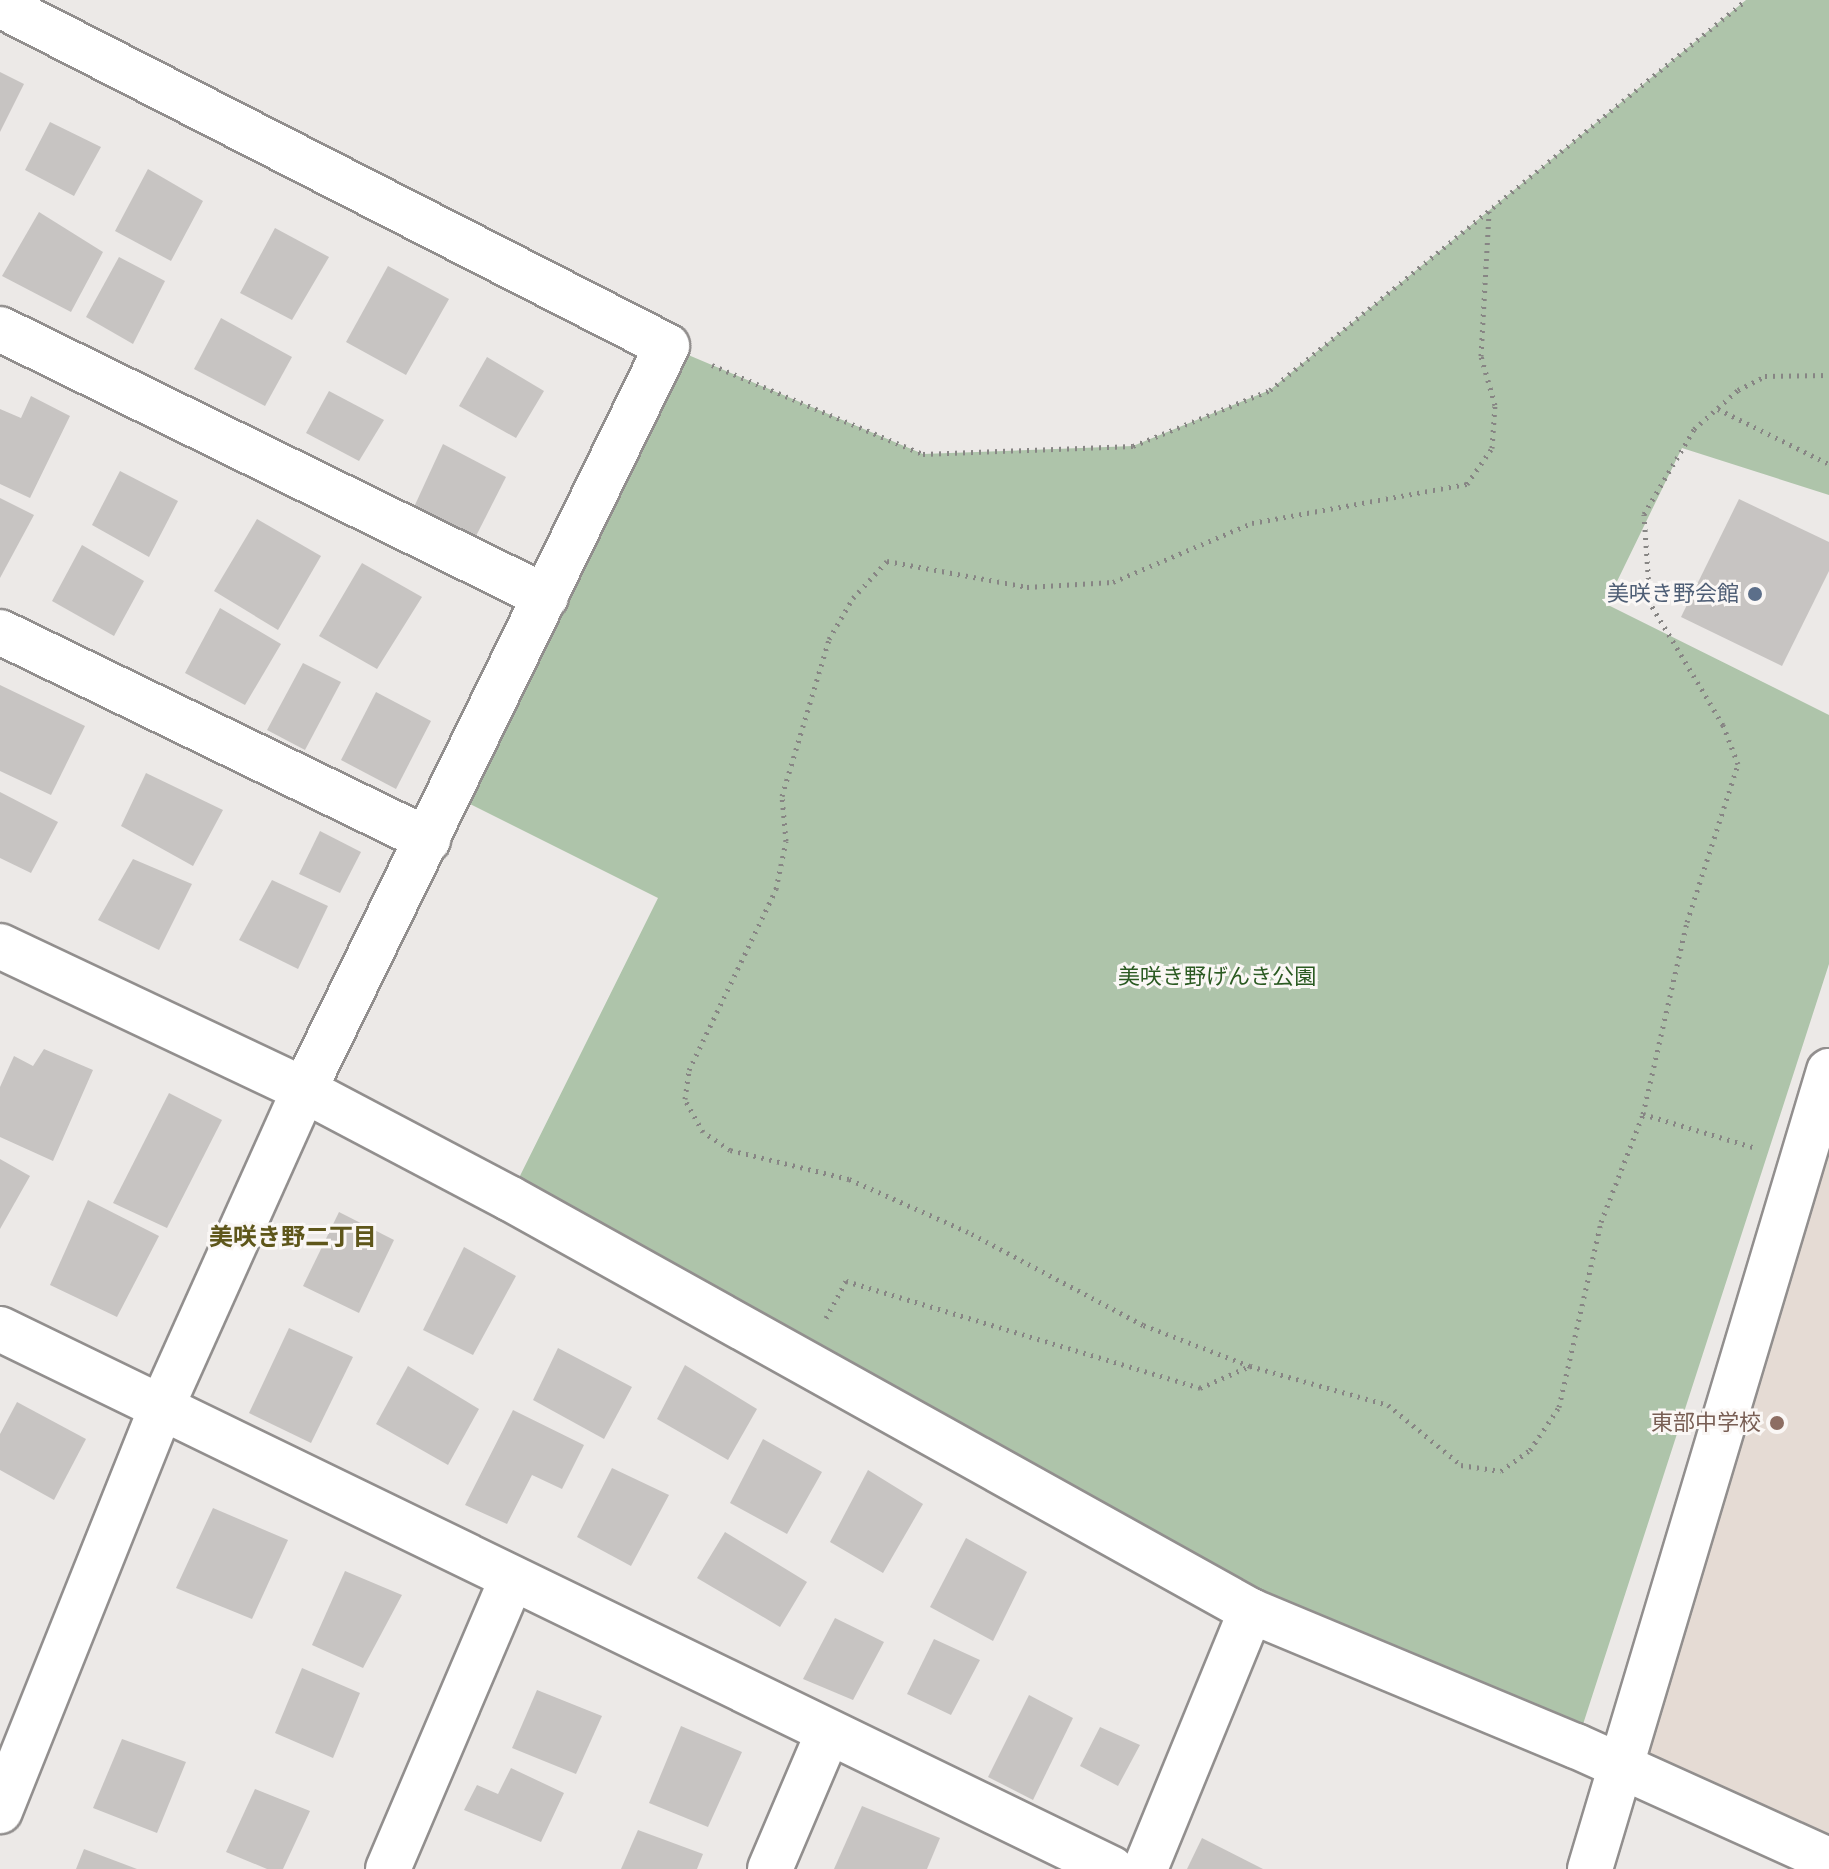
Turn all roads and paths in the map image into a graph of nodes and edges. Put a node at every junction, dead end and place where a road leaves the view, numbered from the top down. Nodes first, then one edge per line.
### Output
1 (1746, 0) edge
2 (0, 5) edge
3 (1489, 211) junction
4 (0, 329) edge
5 (667, 346) junction
6 (1829, 375) edge
7 (1718, 409) junction
8 (1829, 464) edge
9 (546, 597) junction
10 (0, 632) edge
11 (428, 840) junction
12 (0, 946) edge
13 (1829, 1071) edge
14 (304, 1090) junction
15 (1643, 1114) junction
16 (1769, 1152) dead end
17 (0, 1329) edge
18 (802, 1361) junction
19 (1250, 1366) junction
20 (160, 1411) junction
21 (512, 1578) junction
22 (1251, 1611) junction
23 (828, 1733) junction
24 (1622, 1767) junction
25 (0, 1811) edge
26 (1829, 1860) edge
27 (388, 1869) edge
28 (770, 1869) edge
29 (1112, 1869) edge
30 (1145, 1869) edge
31 (1590, 1869) edge

1 - 3 path
2 - 5 street
3 - 5 path
3 - 19 path
4 - 9 street
5 - 9 street
6 - 7 path
7 - 8 path
7 - 15 path
9 - 11 street
10 - 11 street
11 - 14 street
12 - 14 street
13 - 24 street
14 - 18 street
14 - 20 street
15 - 16 path
15 - 19 path
17 - 20 street
18 - 19 path
18 - 22 street
20 - 21 street
20 - 25 street
21 - 23 street
21 - 27 street
22 - 24 street
22 - 30 street
23 - 28 street
23 - 29 street
24 - 26 street
24 - 31 street

